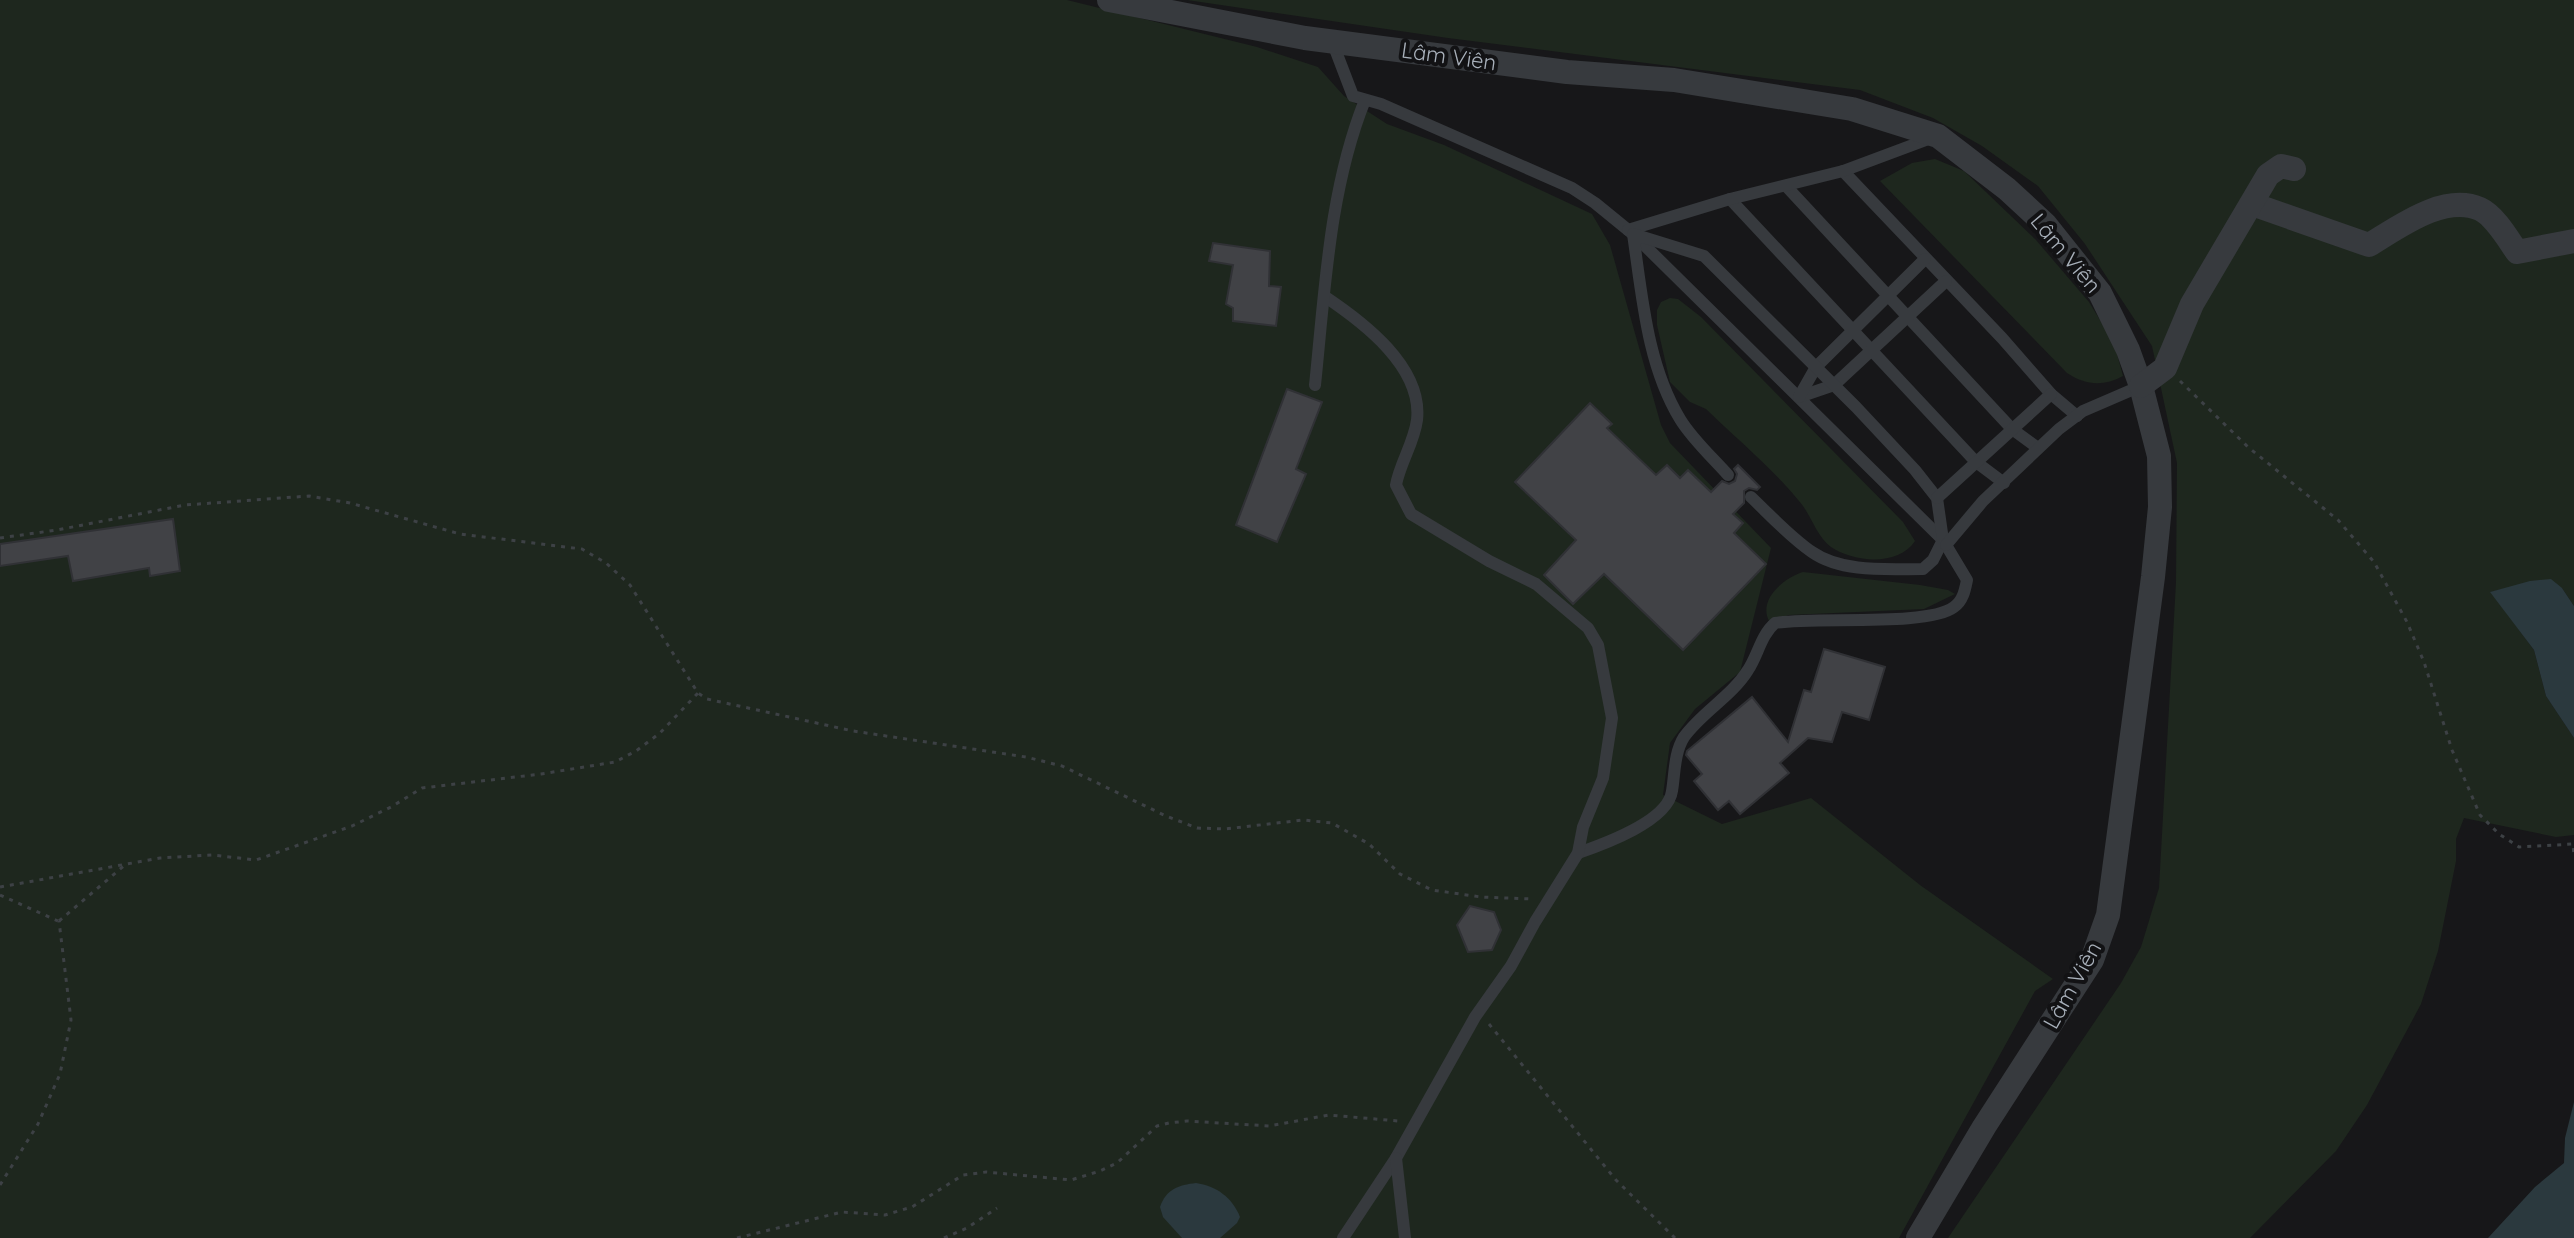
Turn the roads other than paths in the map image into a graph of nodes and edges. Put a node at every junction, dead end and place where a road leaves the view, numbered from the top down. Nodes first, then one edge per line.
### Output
1 (1109, 0) edge
2 (1332, 41) junction
3 (1365, 100) junction
4 (1938, 136) junction
5 (2294, 169) dead end
6 (1843, 171) junction
7 (1786, 186) junction
8 (1730, 199) junction
9 (2252, 204) junction
10 (1630, 232) junction
11 (2574, 241) edge
12 (1925, 259) junction
13 (1946, 281) junction
14 (1324, 296) junction
15 (1887, 297) junction
16 (1907, 318) junction
17 (1852, 331) junction
18 (1871, 351) junction
19 (1816, 367) junction
20 (1315, 385) dead end
21 (1834, 385) junction
22 (2141, 386) junction
23 (2051, 394) junction
24 (1799, 397) junction
25 (2077, 416) junction
26 (2012, 429) junction
27 (2038, 448) junction
28 (1976, 462) junction
29 (1728, 475) dead end
30 (2004, 483) junction
31 (1751, 497) dead end
32 (1937, 498) junction
33 (1944, 542) junction
34 (1578, 853) junction
35 (1396, 1158) junction
36 (1343, 1238) edge
37 (1405, 1238) edge
38 (1918, 1238) edge

1 - 2 street, Lâm Viên
2 - 3 lane
2 - 4 street, Lâm Viên
3 - 10 lane
3 - 14 lane
4 - 6 lane
4 - 22 street, Lâm Viên
5 - 9 street
6 - 7 lane
6 - 12 lane
7 - 8 lane
7 - 15 lane
8 - 10 lane
8 - 17 lane
9 - 11 street
9 - 22 street
10 - 19 lane
10 - 24 lane
10 - 29 lane
12 - 13 lane
12 - 15 lane
13 - 16 lane
13 - 23 lane
14 - 20 lane
14 - 34 lane
15 - 16 lane
15 - 17 lane
16 - 18 lane
16 - 26 lane
17 - 18 lane
17 - 19 lane
18 - 21 lane
18 - 28 lane
19 - 21 lane
19 - 24 lane
21 - 24 lane
21 - 32 lane
22 - 25 lane
22 - 38 street, Lâm Viên
23 - 25 lane
23 - 26 lane
24 - 33 lane
25 - 27 lane
26 - 27 lane
26 - 28 lane
27 - 30 lane
28 - 30 lane
28 - 32 lane
30 - 33 lane
31 - 33 lane
32 - 33 lane
33 - 34 lane
34 - 35 lane
35 - 36 lane
35 - 37 lane

